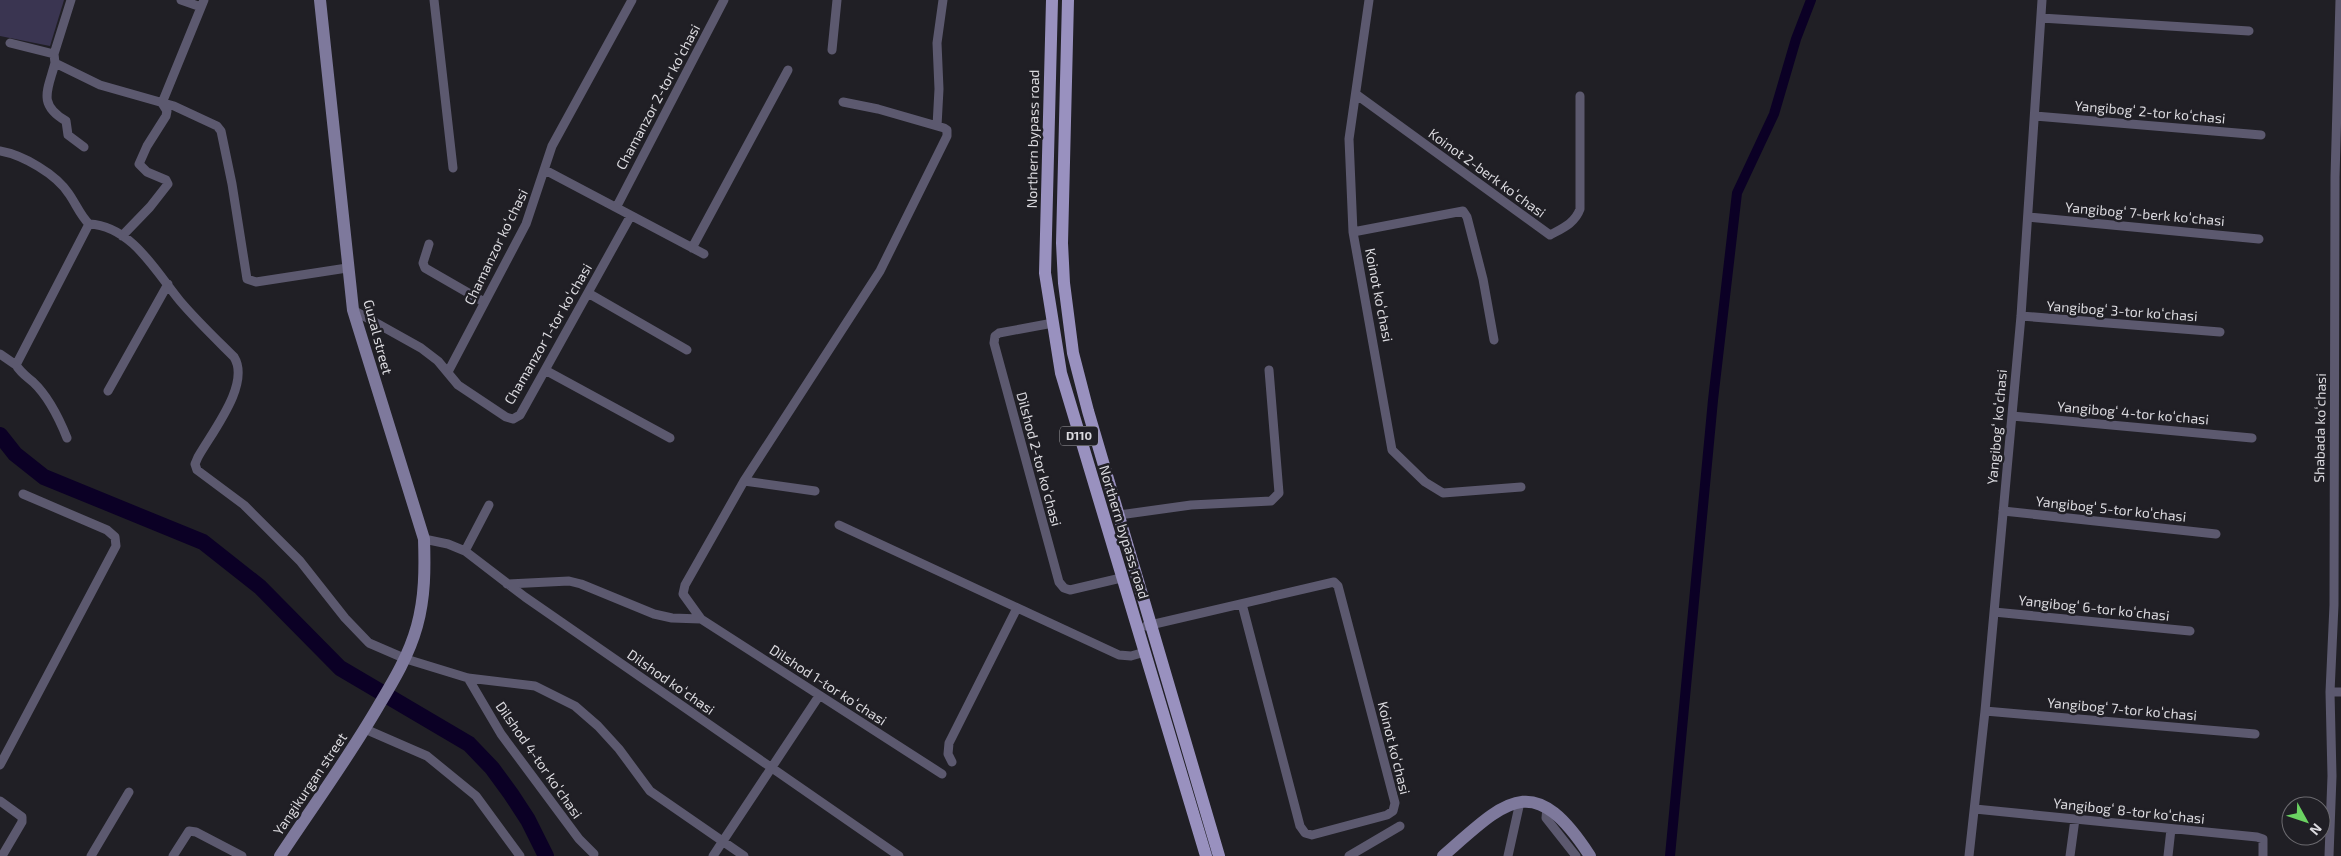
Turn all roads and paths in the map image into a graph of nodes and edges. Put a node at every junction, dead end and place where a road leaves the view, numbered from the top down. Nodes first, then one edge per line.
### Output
1 (71, 0) edge
2 (181, 0) edge
3 (320, 0) edge
4 (434, 0) edge
5 (632, 0) edge
6 (724, 0) edge
7 (837, 0) edge
8 (943, 0) edge
9 (1052, 0) edge
10 (1068, 0) edge
11 (1369, 0) edge
12 (2042, 0) edge
13 (203, 3) edge
14 (2340, 5) edge
15 (2041, 18) junction
16 (2249, 31) dead end
17 (10, 44) dead end
18 (832, 50) dead end
19 (54, 58) junction
20 (788, 70) dead end
21 (2340, 92) edge
22 (1357, 95) junction
23 (1580, 96) dead end
24 (162, 102) junction
25 (844, 102) dead end
26 (2036, 116) junction
27 (937, 126) junction
28 (2261, 135) dead end
29 (84, 147) dead end
30 (0, 150) edge
31 (1064, 164) junction
32 (1047, 166) junction
33 (453, 168) dead end
34 (545, 170) junction
35 (2338, 177) edge
36 (616, 206) junction
37 (630, 217) junction
38 (2028, 217) junction
39 (88, 224) junction
40 (1353, 232) junction
41 (122, 236) junction
42 (2259, 239) dead end
43 (429, 244) dead end
44 (692, 248) junction
45 (704, 254) dead end
46 (2338, 259) edge
47 (347, 268) junction
48 (168, 284) junction
49 (588, 293) junction
50 (484, 302) junction
51 (353, 310) junction
52 (2021, 316) junction
53 (1053, 322) junction
54 (2220, 332) dead end
55 (1494, 340) dead end
56 (687, 350) dead end
57 (2338, 350) edge
58 (0, 354) edge
59 (16, 365) junction
60 (545, 370) junction
61 (1270, 370) dead end
62 (448, 372) junction
63 (108, 391) dead end
64 (2012, 416) junction
65 (2337, 431) edge
66 (67, 438) dead end
67 (670, 438) dead end
68 (2252, 438) dead end
69 (744, 482) junction
70 (1521, 487) dead end
71 (815, 491) dead end
72 (24, 494) dead end
73 (489, 505) dead end
74 (2003, 511) junction
75 (1120, 515) junction
76 (2337, 517) edge
77 (839, 525) dead end
78 (2216, 534) dead end
79 (424, 539) junction
80 (465, 551) junction
81 (1121, 578) junction
82 (507, 584) junction
83 (1242, 604) junction
84 (2337, 605) edge
85 (1018, 608) junction
86 (1994, 612) junction
87 (701, 619) junction
88 (1152, 624) junction
89 (1139, 628) junction
90 (2190, 631) dead end
91 (1145, 652) junction
92 (406, 658) junction
93 (398, 672) joint
94 (468, 678) junction
95 (2330, 692) junction
96 (2341, 692) edge
97 (819, 696) junction
98 (1986, 711) junction
99 (365, 729) junction
100 (2255, 734) dead end
101 (952, 762) dead end
102 (0, 764) edge
103 (772, 768) junction
104 (942, 774) dead end
105 (2337, 776) edge
106 (129, 792) dead end
107 (0, 802) edge
108 (1520, 802) junction
109 (1547, 807) junction
110 (1975, 808) junction
111 (2075, 819) junction
112 (1400, 826) dead end
113 (2171, 829) junction
114 (723, 841) junction
115 (595, 855) edge
116 (2, 856) edge
117 (91, 856) edge
118 (174, 856) edge
119 (242, 856) edge
120 (280, 856) edge
121 (520, 856) edge
122 (713, 856) edge
123 (744, 856) edge
124 (899, 856) edge
125 (1206, 856) edge
126 (1219, 856) edge
127 (1349, 856) edge
128 (1443, 856) edge
129 (1508, 856) edge
130 (1576, 856) edge
131 (1590, 856) edge
132 (1969, 856) edge
133 (2070, 856) edge
134 (2168, 856) edge
135 (2263, 856) edge
136 (2329, 856) edge

1 - 19 street
2 - 13 street
3 - 47 street, Guzal street
4 - 33 street
5 - 34 street, Chamanzor koʻchasi
6 - 36 street, Chamanzor 2-tor koʻchasi
7 - 18 street
8 - 27 street
9 - 32 main road, Northern bypass road / D110
10 - 31 main road, Northern bypass road / D110
11 - 22 street, Koinot koʻchasi
12 - 15 street, Yangibogʻ koʻchasi
13 - 24 street
14 - 21 street, Shabada koʻchasi
15 - 16 street
15 - 26 street, Yangibogʻ koʻchasi
17 - 19 street
19 - 24 street
19 - 29 street
20 - 44 street
21 - 35 street, Shabada koʻchasi
22 - 23 street, Koinot 2-berk koʻchasi
22 - 40 street, Koinot koʻchasi
24 - 41 street
24 - 47 street
25 - 27 street
26 - 28 street, Yangibogʻ 2-tor koʻchasi
26 - 38 street, Yangibogʻ koʻchasi
27 - 69 street
30 - 39 street
31 - 32 main road
31 - 75 main road, Northern bypass road / D110
32 - 53 main road, Northern bypass road / D110
34 - 36 street
34 - 50 street, Chamanzor koʻchasi
35 - 46 street, Shabada koʻchasi
36 - 37 street
37 - 44 street
37 - 49 street, Chamanzor 1-tor koʻchasi
38 - 42 street, Yangibogʻ 7-berk koʻchasi
38 - 52 street, Yangibogʻ koʻchasi
39 - 41 street
39 - 59 street
40 - 55 street
40 - 70 street, Koinot koʻchasi
41 - 48 street
43 - 50 street
44 - 45 street
46 - 57 street, Shabada koʻchasi
47 - 51 street, Guzal street
48 - 63 street
48 - 92 street
49 - 56 street
49 - 60 street, Chamanzor 1-tor koʻchasi
50 - 62 street, Chamanzor koʻchasi
51 - 62 street
51 - 79 street, Guzal street
52 - 54 street, Yangibogʻ 3-tor koʻchasi
52 - 64 street, Yangibogʻ koʻchasi
53 - 81 main road, Northern bypass road / D110
53 - 81 street, Dilshod 2-tor koʻchasi
57 - 65 street, Shabada koʻchasi
58 - 59 street
59 - 66 street
60 - 62 street, Chamanzor 1-tor koʻchasi
60 - 67 street
61 - 75 street
64 - 68 street, Yangibogʻ 4-tor koʻchasi
64 - 74 street, Yangibogʻ koʻchasi
65 - 76 street, Shabada koʻchasi
69 - 71 street
69 - 87 street
72 - 102 street
73 - 80 street
74 - 78 street, Yangibogʻ 5-tor koʻchasi
74 - 86 street, Yangibogʻ koʻchasi
75 - 88 main road, Northern bypass road / D110
76 - 84 street, Shabada koʻchasi
77 - 85 street
79 - 80 street, Dilshod koʻchasi
79 - 92 street, Guzal street
80 - 82 street, Dilshod koʻchasi
81 - 89 main road, Northern bypass road / D110
82 - 87 street
82 - 103 street, Dilshod koʻchasi
83 - 83 street, Koinot koʻchasi
83 - 88 street, Koinot koʻchasi
84 - 95 street, Shabada koʻchasi
85 - 91 street
85 - 101 street
86 - 90 street, Yangibogʻ 6-tor koʻchasi
86 - 98 street, Yangibogʻ koʻchasi
87 - 97 street, Dilshod 1-tor koʻchasi
88 - 89 street, Koinot koʻchasi
88 - 126 main road, Northern bypass road / D110
89 - 91 main road, Northern bypass road / D110
91 - 125 main road, Northern bypass road / D110
92 - 93 street, Guzal street
92 - 94 street
93 - 99 street, Yangikurgan street
94 - 114 street
94 - 115 street, Dilshod 4-tor koʻchasi
95 - 96 street
95 - 105 street, Shabada koʻchasi
97 - 103 street
97 - 104 street, Dilshod 1-tor koʻchasi
98 - 100 street, Yangibogʻ 7-tor koʻchasi
98 - 110 street, Yangibogʻ koʻchasi
99 - 120 street, Yangikurgan street
99 - 121 street
103 - 114 street
103 - 124 street, Dilshod koʻchasi
105 - 136 street, Shabada koʻchasi
106 - 117 street
107 - 116 street
108 - 109 street
108 - 128 street
108 - 129 street
109 - 130 street
109 - 131 street
110 - 111 street, Yangibogʻ 8-tor koʻchasi
110 - 132 street, Yangibogʻ koʻchasi
111 - 113 street, Yangibogʻ 8-tor koʻchasi
111 - 133 street
112 - 127 street
113 - 134 street
113 - 135 street, Yangibogʻ 8-tor koʻchasi
114 - 122 street
114 - 123 street
118 - 119 street

